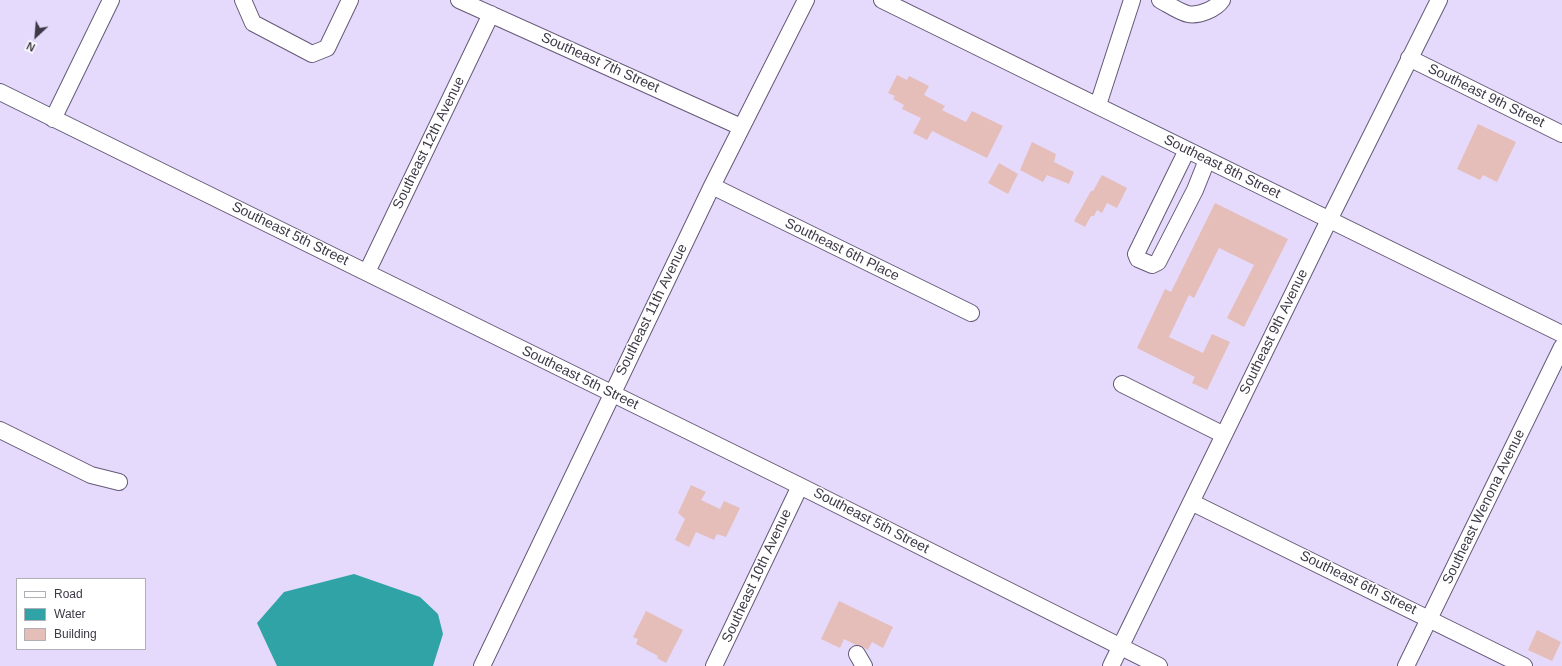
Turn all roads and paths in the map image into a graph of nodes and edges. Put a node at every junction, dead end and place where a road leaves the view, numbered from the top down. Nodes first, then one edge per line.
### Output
1 (111, 0) edge
2 (243, 0) edge
3 (350, 0) edge
4 (459, 0) edge
5 (806, 0) edge
6 (882, 0) edge
7 (1132, 0) edge
8 (1160, 0) edge
9 (1222, 0) edge
10 (1439, 0) edge
11 (491, 14) junction
12 (1409, 58) junction
13 (0, 92) edge
14 (1098, 105) junction
15 (53, 119) junction
16 (741, 127) junction
17 (1562, 134) edge
18 (1187, 150) junction
19 (1207, 160) junction
20 (712, 186) junction
21 (1329, 220) junction
22 (368, 272) junction
23 (971, 314) dead end
24 (1562, 334) edge
25 (1562, 347) edge
26 (1122, 384) dead end
27 (612, 394) junction
28 (0, 430) edge
29 (1224, 435) junction
30 (119, 482) dead end
31 (800, 486) junction
32 (1192, 502) junction
33 (1429, 618) junction
34 (1120, 647) junction
35 (482, 666) edge
36 (714, 666) edge
37 (1111, 666) edge
38 (1159, 666) edge
39 (1406, 666) edge
40 (1524, 666) edge

1 - 15 street
2 - 3 street
4 - 11 street, Southeast 7th Street
5 - 16 street, Southeast 11th Avenue
6 - 14 street, Southeast 8th Street
7 - 14 street
8 - 9 street
10 - 12 street, Southeast 9th Avenue
11 - 16 street, Southeast 7th Street
11 - 22 street, Southeast 12th Avenue
12 - 17 street, Southeast 9th Street
12 - 21 street, Southeast 9th Avenue
13 - 15 street, Southeast 5th Street
14 - 18 street, Southeast 8th Street
15 - 22 street, Southeast 5th Street
16 - 20 street, Southeast 11th Avenue
18 - 19 street, Southeast 8th Street
18 - 19 street
19 - 21 street, Southeast 8th Street
20 - 23 street, Southeast 6th Place
20 - 27 street, Southeast 11th Avenue
21 - 24 street, Southeast 8th Street
21 - 29 street, Southeast 9th Avenue
22 - 27 street, Southeast 5th Street
25 - 33 street, Southeast Wenona Avenue
26 - 29 street
27 - 31 street, Southeast 5th Street
27 - 35 street, Southeast 11th Avenue
28 - 30 street
29 - 32 street, Southeast 9th Avenue
31 - 34 street, Southeast 5th Street
31 - 36 street, Southeast 10th Avenue
32 - 33 street, Southeast 6th Street
32 - 34 street, Southeast 9th Avenue
33 - 39 street, Southeast Wenona Avenue
33 - 40 street, Southeast 6th Street
34 - 37 street, Southeast 9th Avenue
34 - 38 street, Southeast 5th Street

